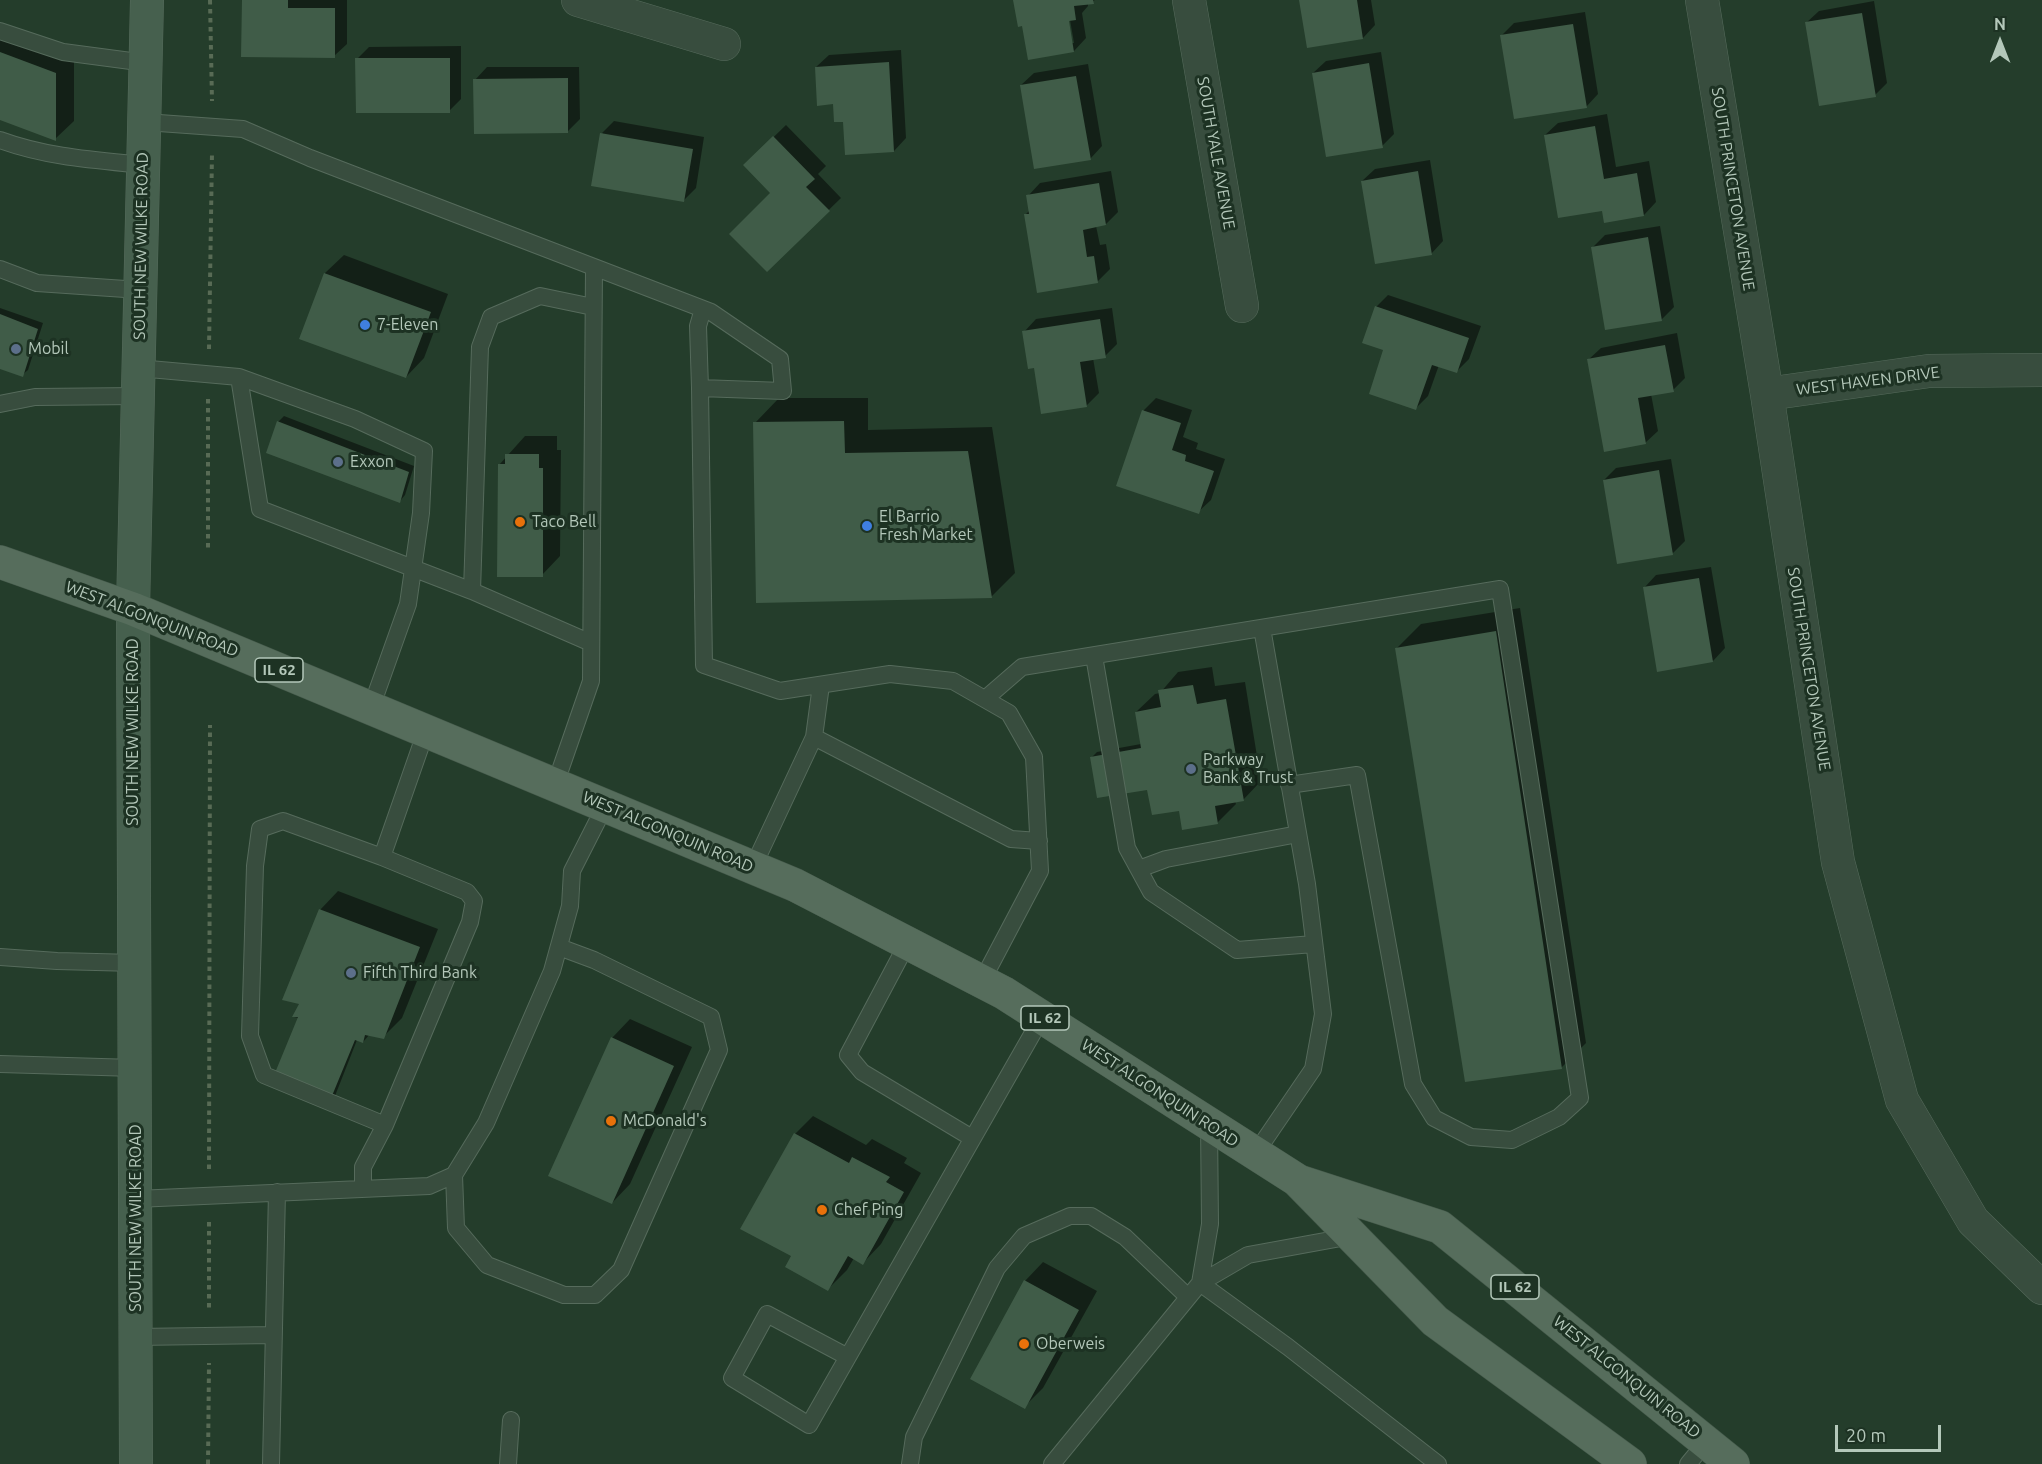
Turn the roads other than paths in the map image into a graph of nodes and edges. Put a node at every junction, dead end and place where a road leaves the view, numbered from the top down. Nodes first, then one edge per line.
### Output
1 (147, 0) edge
2 (578, 0) edge
3 (1189, 0) edge
4 (1702, 0) edge
5 (0, 31) edge
6 (724, 44) dead end
7 (146, 63) junction
8 (144, 122) junction
9 (0, 140) edge
10 (143, 165) junction
11 (594, 268) junction
12 (0, 269) edge
13 (140, 290) junction
14 (1242, 306) dead end
15 (593, 308) junction
16 (703, 309) junction
17 (2042, 370) edge
18 (239, 377) junction
19 (138, 382) junction
20 (700, 388) junction
21 (1767, 394) junction
22 (0, 404) edge
23 (0, 562) edge
24 (413, 568) junction
25 (472, 591) junction
26 (133, 609) junction
27 (1262, 628) junction
28 (591, 643) junction
29 (1094, 656) junction
30 (821, 685) junction
31 (985, 699) junction
32 (371, 708) junction
33 (426, 731) junction
34 (814, 737) junction
35 (555, 785) junction
36 (1289, 786) junction
37 (604, 806) junction
38 (1298, 834) junction
39 (1039, 841) junction
40 (382, 857) junction
41 (753, 867) junction
42 (1139, 869) junction
43 (908, 942) junction
44 (1314, 944) junction
45 (559, 947) junction
46 (0, 957) edge
47 (135, 963) junction
48 (982, 981) junction
49 (1042, 1017) junction
50 (0, 1064) edge
51 (135, 1068) junction
52 (1209, 1124) junction
53 (385, 1125) junction
54 (972, 1138) junction
55 (1255, 1154) junction
56 (454, 1175) junction
57 (1297, 1180) junction
58 (363, 1189) junction
59 (277, 1192) junction
60 (136, 1199) junction
61 (1352, 1236) junction
62 (1200, 1283) junction
63 (2042, 1288) edge
64 (1188, 1297) junction
65 (273, 1335) junction
66 (136, 1337) junction
67 (846, 1356) junction
68 (511, 1420) dead end
69 (1697, 1453) edge
70 (136, 1464) edge
71 (270, 1464) edge
72 (508, 1464) edge
73 (910, 1464) edge
74 (1052, 1464) edge
75 (1438, 1464) edge
76 (1630, 1464) edge
77 (1733, 1464) edge

1 - 7 main road, SOUTH NEW WILKE ROAD
2 - 6 street
3 - 14 street, SOUTH YALE AVENUE
4 - 21 street, SOUTH PRINCETON AVENUE
5 - 7 lane
7 - 8 main road, SOUTH NEW WILKE ROAD
8 - 10 main road, SOUTH NEW WILKE ROAD
8 - 11 lane
9 - 10 lane
10 - 13 main road, SOUTH NEW WILKE ROAD
11 - 15 lane
11 - 16 lane
12 - 13 lane
13 - 19 main road, SOUTH NEW WILKE ROAD
15 - 25 lane
15 - 28 lane
16 - 20 lane
16 - 20 lane
17 - 21 street, WEST HAVEN DRIVE
18 - 19 lane
18 - 24 lane
18 - 24 lane
19 - 22 lane
19 - 26 main road, SOUTH NEW WILKE ROAD
20 - 30 lane
21 - 63 street, SOUTH PRINCETON AVENUE
23 - 26 main road, WEST ALGONQUIN ROAD / IL 62
24 - 25 lane
24 - 32 lane
25 - 28 lane
26 - 32 main road, WEST ALGONQUIN ROAD / IL 62
26 - 47 main road, SOUTH NEW WILKE ROAD
27 - 29 lane
27 - 36 lane
27 - 36 lane
28 - 35 lane
29 - 31 lane
29 - 42 lane
30 - 31 lane
30 - 34 lane
31 - 39 lane
32 - 33 main road, WEST ALGONQUIN ROAD / IL 62
33 - 35 main road, WEST ALGONQUIN ROAD / IL 62
33 - 40 lane
34 - 39 lane
34 - 41 lane
35 - 37 main road, WEST ALGONQUIN ROAD / IL 62
36 - 38 lane
37 - 41 main road, WEST ALGONQUIN ROAD / IL 62
37 - 45 lane
38 - 42 lane
38 - 44 lane
39 - 48 lane
40 - 53 lane
40 - 53 lane
41 - 43 main road, WEST ALGONQUIN ROAD / IL 62
42 - 44 lane
43 - 48 main road, WEST ALGONQUIN ROAD / IL 62
43 - 54 lane
44 - 55 lane
45 - 56 lane
45 - 56 lane
46 - 47 lane
47 - 51 main road, SOUTH NEW WILKE ROAD
48 - 49 main road, WEST ALGONQUIN ROAD / IL 62
49 - 52 main road, WEST ALGONQUIN ROAD / IL 62
49 - 54 lane
50 - 51 lane
51 - 60 main road, SOUTH NEW WILKE ROAD
52 - 55 main road, WEST ALGONQUIN ROAD / IL 62
52 - 62 lane
53 - 58 lane
54 - 67 lane
55 - 57 main road, WEST ALGONQUIN ROAD / IL 62
56 - 58 lane
57 - 61 main road, WEST ALGONQUIN ROAD / IL 62
57 - 69 main road, WEST ALGONQUIN ROAD / IL 62
58 - 59 lane
59 - 60 lane
59 - 65 lane
60 - 66 main road, SOUTH NEW WILKE ROAD
61 - 62 lane
61 - 76 main road, WEST ALGONQUIN ROAD / IL 62
62 - 64 lane
62 - 75 lane
64 - 73 lane
64 - 74 lane
65 - 66 lane
65 - 71 lane
66 - 70 main road, SOUTH NEW WILKE ROAD
67 - 67 lane
68 - 72 lane
69 - 77 main road, WEST ALGONQUIN ROAD / IL 62

